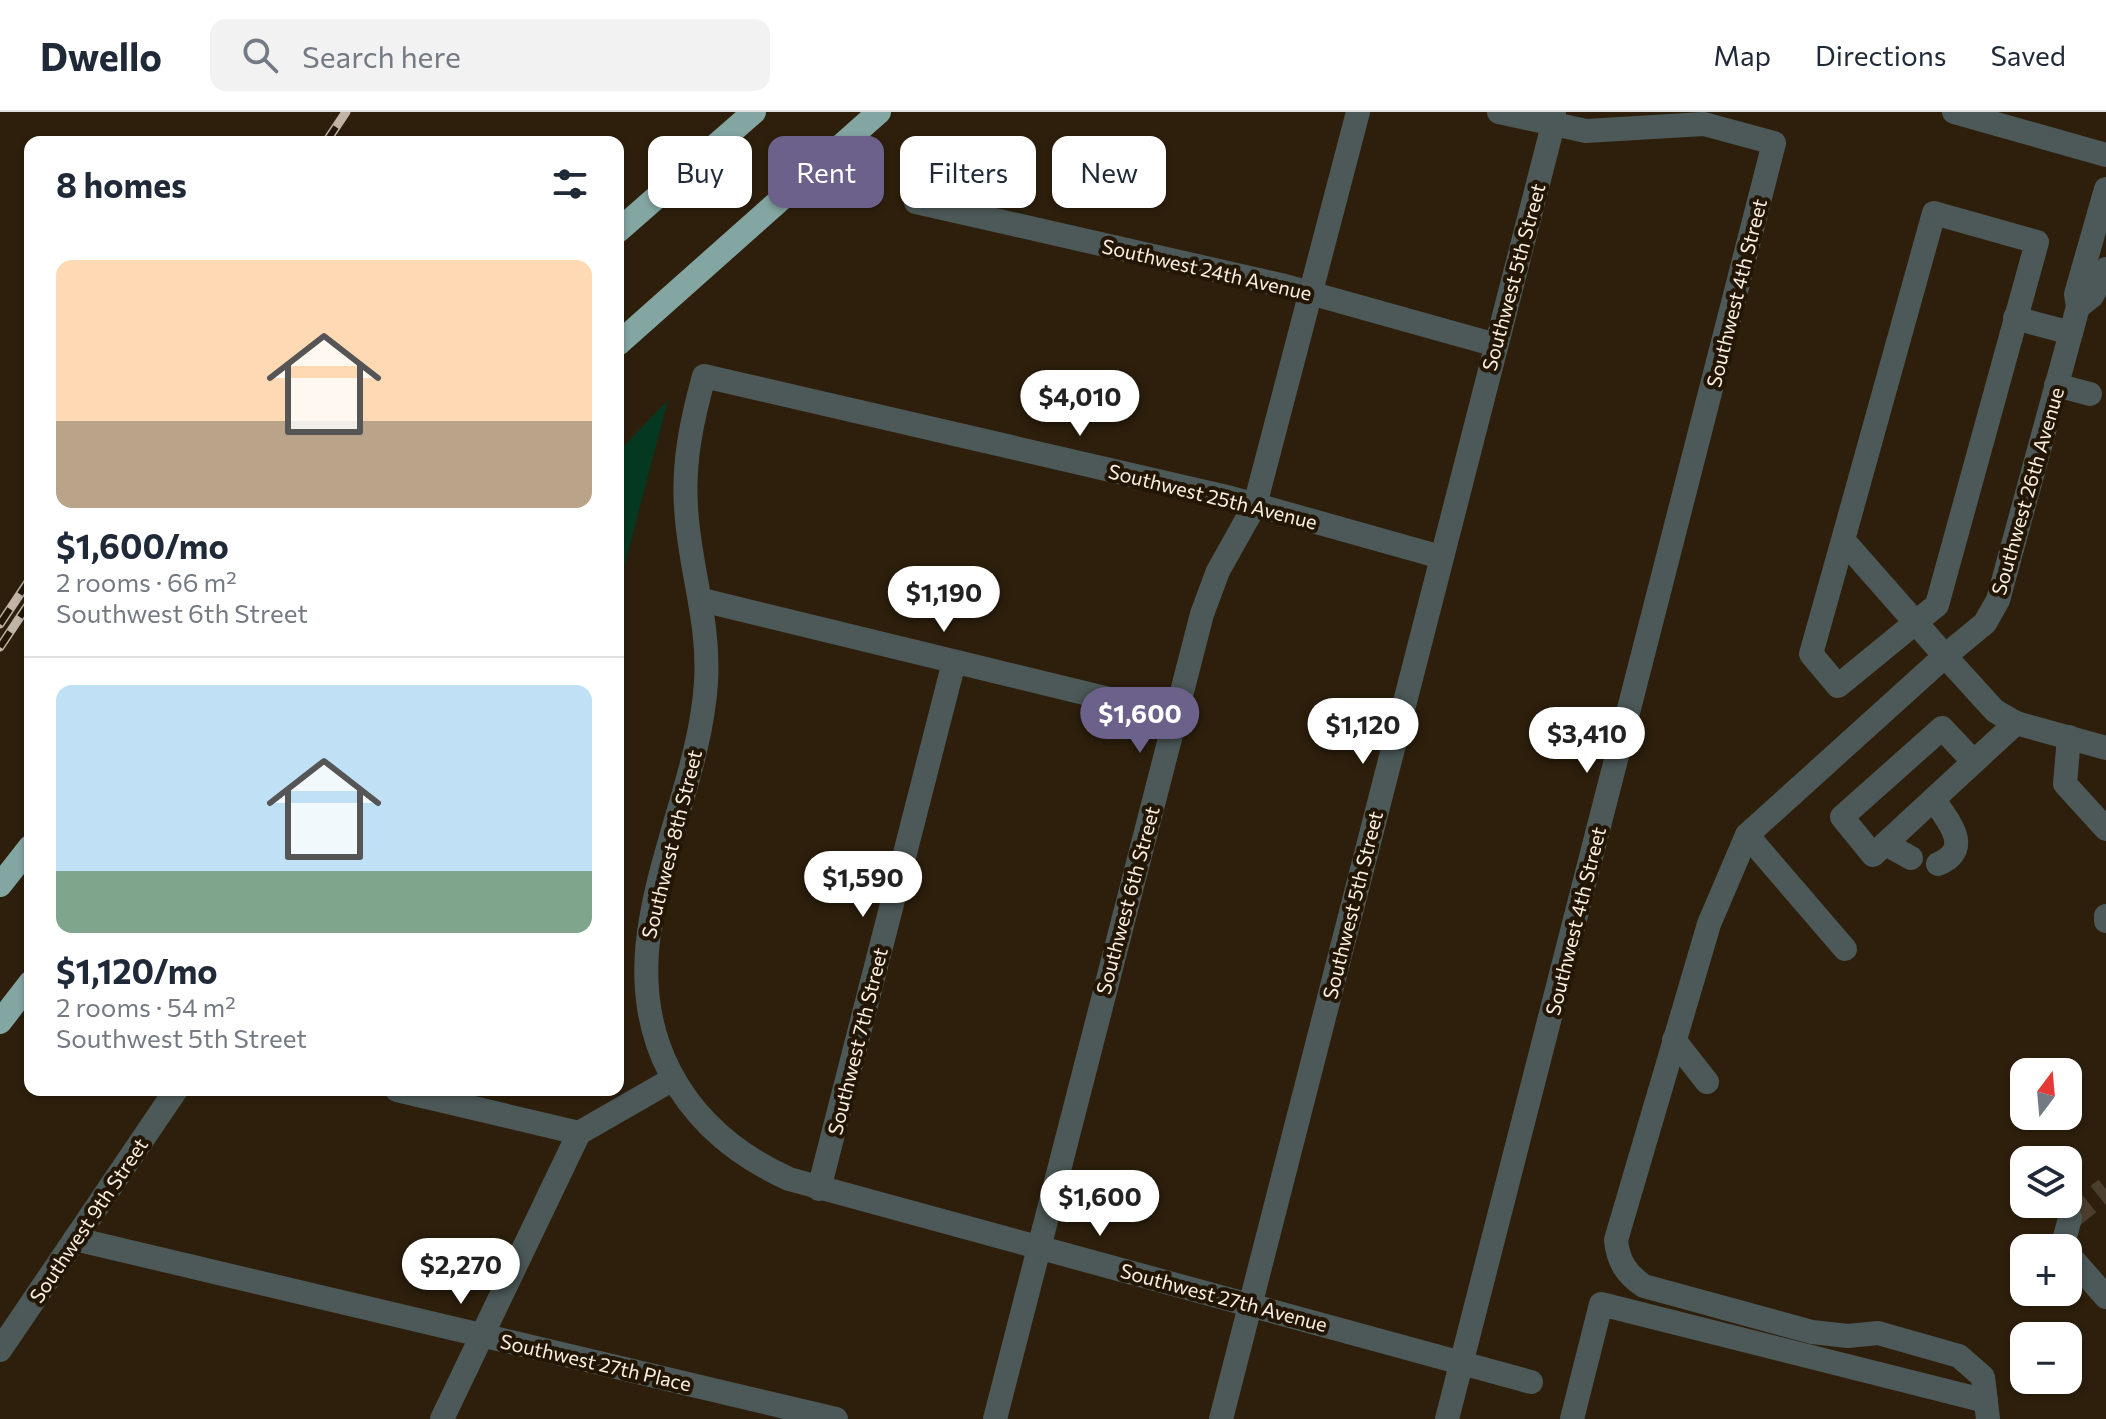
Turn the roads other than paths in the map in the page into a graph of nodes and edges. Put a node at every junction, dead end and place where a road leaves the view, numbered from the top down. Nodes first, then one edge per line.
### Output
1 (754, 112) edge
2 (879, 112) edge
3 (1358, 112) edge
4 (1499, 112) edge
5 (1954, 112) edge
6 (1554, 119) edge
7 (2106, 155) edge
8 (2106, 189) edge
9 (942, 208) edge
10 (624, 226) edge
11 (2106, 269) edge
12 (1311, 294) junction
13 (2078, 307) junction
14 (2015, 318) junction
15 (2071, 333) junction
16 (624, 339) edge
17 (1496, 345) junction
18 (704, 376) joint
19 (2056, 385) junction
20 (2090, 394) dead end
21 (1255, 505) junction
22 (1843, 540) junction
23 (1441, 557) junction
24 (702, 600) junction
25 (1916, 623) junction
26 (1945, 656) junction
27 (954, 662) junction
28 (1175, 715) junction
29 (2016, 723) junction
30 (2069, 737) junction
31 (2106, 748) edge
32 (1974, 762) junction
33 (1934, 800) junction
34 (2106, 829) edge
35 (1747, 835) junction
36 (1886, 844) junction
37 (24, 855) edge
38 (1911, 858) dead end
39 (1938, 864) dead end
40 (0, 885) edge
41 (1845, 949) dead end
42 (24, 991) edge
43 (0, 1022) edge
44 (1674, 1040) junction
45 (673, 1079) junction
46 (1707, 1082) dead end
47 (172, 1096) edge
48 (422, 1096) edge
49 (579, 1133) junction
50 (819, 1189) junction
51 (2070, 1218) tunnel mouth
52 (2066, 1234) edge
53 (75, 1239) junction
54 (1038, 1246) junction
55 (2082, 1270) edge
56 (2106, 1297) edge
57 (1250, 1304) junction
58 (482, 1335) junction
59 (0, 1350) edge
60 (1461, 1363) junction
61 (1531, 1382) dead end
62 (1987, 1410) edge
63 (442, 1419) edge
64 (836, 1419) edge
65 (995, 1419) edge
66 (1221, 1419) edge
67 (1447, 1419) edge
68 (1572, 1419) edge

1 - 10 highway
2 - 16 highway
3 - 12 street, Southwest 6th Street
4 - 6 street
5 - 7 street
6 - 17 street, Southwest 5th Street
6 - 60 street, Southwest 4th Street
8 - 13 street, Southwest 26th Avenue
9 - 12 street, Southwest 24th Avenue
11 - 13 street, Southwest 26th Avenue
12 - 17 street, Southwest 24th Avenue
12 - 21 street, Southwest 6th Street
13 - 15 street, Southwest 26th Avenue
14 - 15 street
14 - 22 street
14 - 25 street
15 - 19 street, Southwest 26th Avenue
17 - 23 street, Southwest 5th Street
18 - 21 street, Southwest 25th Avenue
18 - 24 street, Southwest 8th Street
19 - 20 street
19 - 26 street, Southwest 26th Avenue
21 - 23 street, Southwest 25th Avenue
21 - 28 street, Southwest 6th Street
22 - 25 street
22 - 25 street
23 - 57 street, Southwest 5th Street
24 - 27 street
24 - 45 street, Southwest 8th Street
25 - 26 street
26 - 29 street
26 - 35 street, Southwest 26th Avenue
27 - 28 street
27 - 50 street, Southwest 7th Street
28 - 54 street, Southwest 6th Street
29 - 30 street
29 - 32 street
30 - 31 street
30 - 34 street
32 - 33 street
32 - 36 street
33 - 36 street
33 - 39 street
35 - 41 street
35 - 44 street
36 - 38 street
37 - 40 highway
42 - 43 highway
44 - 46 street
44 - 62 street
45 - 49 street
45 - 50 street, Southwest 27th Avenue
47 - 53 street, Southwest 9th Street
48 - 49 street
49 - 58 street
50 - 54 street, Southwest 27th Avenue
51 - 52 street
53 - 58 street, Southwest 27th Place
53 - 59 street, Southwest 9th Street
54 - 57 street, Southwest 27th Avenue
54 - 65 street, Southwest 6th Street
55 - 56 street
57 - 60 street, Southwest 27th Avenue
57 - 66 street, Southwest 5th Street
58 - 63 street
58 - 64 street, Southwest 27th Place
60 - 61 street, Southwest 27th Avenue
60 - 67 street, Southwest 4th Street
62 - 68 street

